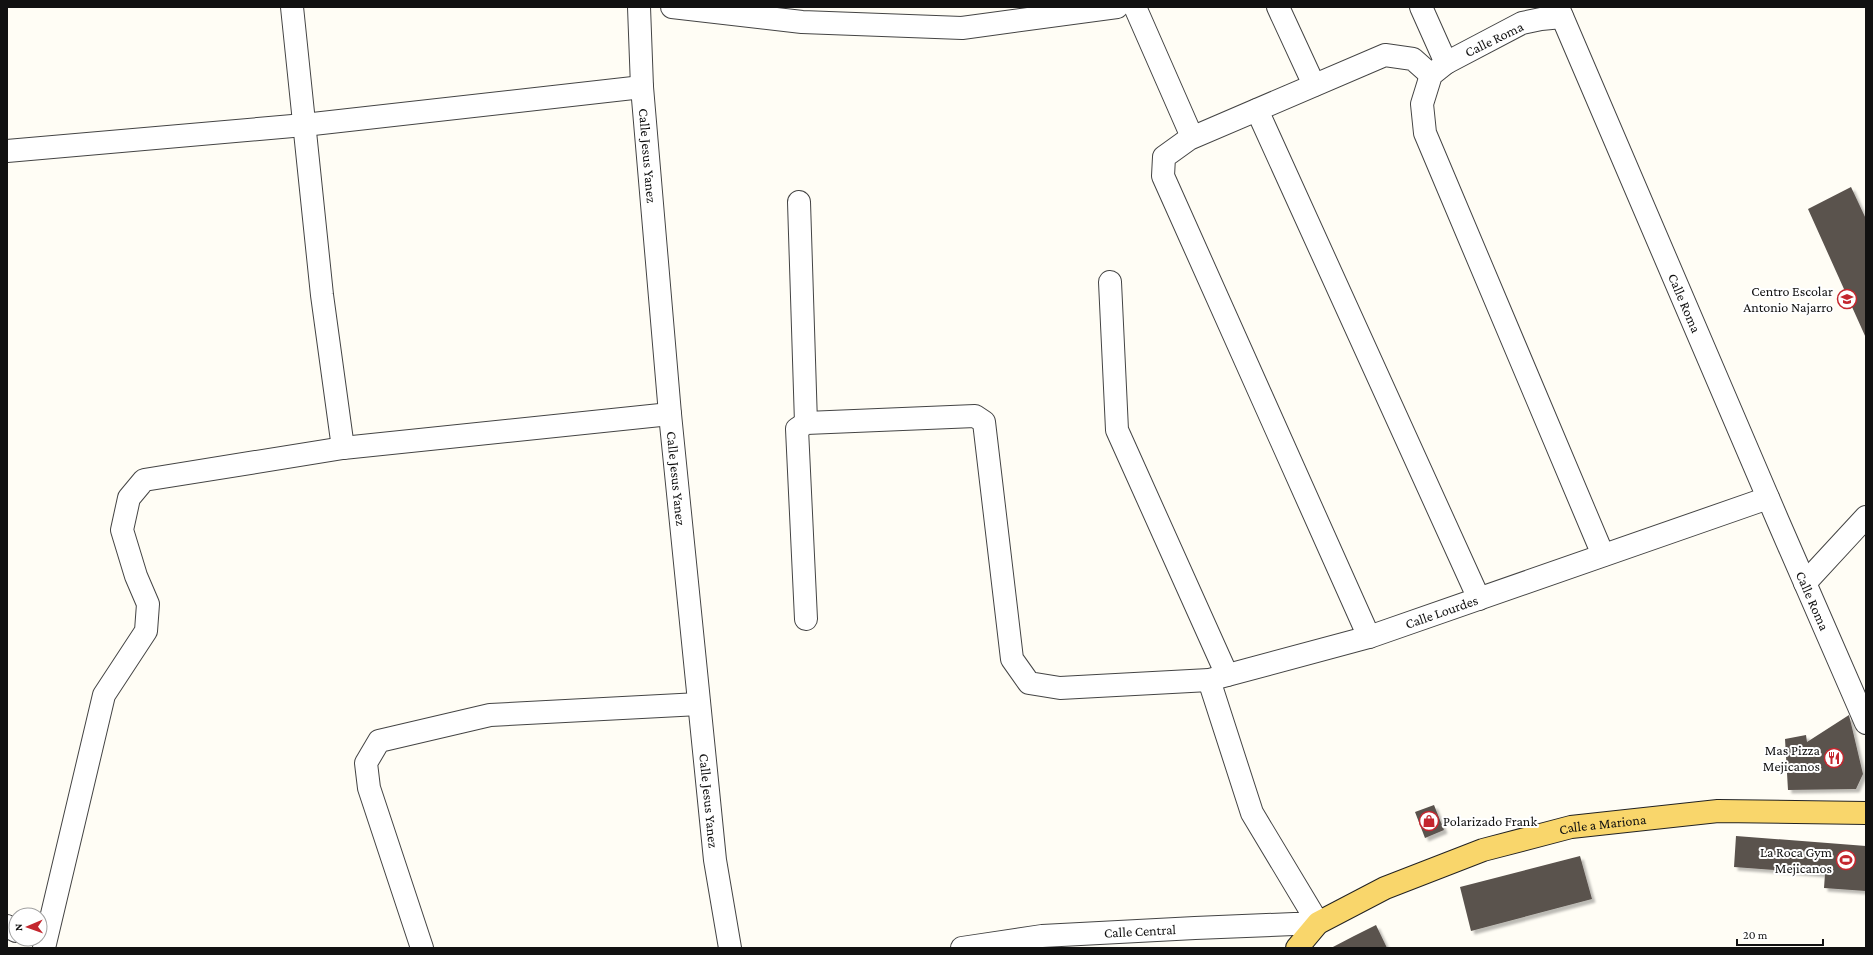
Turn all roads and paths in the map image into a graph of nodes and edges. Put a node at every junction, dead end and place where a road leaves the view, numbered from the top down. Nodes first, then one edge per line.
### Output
1 (292, 7) edge
2 (639, 7) edge
3 (672, 7) edge
4 (1116, 7) edge
5 (1135, 7) edge
6 (1278, 7) edge
7 (1421, 7) edge
8 (1560, 12) edge
9 (1439, 69) junction
10 (1314, 85) junction
11 (642, 87) junction
12 (1257, 110) junction
13 (304, 125) junction
14 (1192, 138) junction
15 (7, 151) edge
16 (799, 202) dead end
17 (1110, 282) dead end
18 (670, 414) junction
19 (806, 423) junction
20 (343, 448) junction
21 (1768, 498) junction
22 (1866, 517) edge
23 (1603, 556) junction
24 (1805, 583) junction
25 (1479, 599) junction
26 (806, 619) dead end
27 (1369, 637) junction
28 (1218, 678) junction
29 (699, 704) junction
30 (1866, 723) edge
31 (1866, 813) edge
32 (1318, 923) junction
33 (44, 948) edge
34 (422, 948) edge
35 (730, 948) edge
36 (962, 948) edge
37 (1297, 948) edge

1 - 13 street
2 - 11 street, Calle Jesus Yanez
3 - 4 street
5 - 14 street
6 - 10 street
7 - 9 street
8 - 9 street, Calle Roma
8 - 21 street, Calle Roma
9 - 10 street
9 - 23 street
10 - 12 street
11 - 13 street
11 - 18 street, Calle Jesus Yanez
12 - 14 street
12 - 25 street
13 - 15 street
13 - 20 street
14 - 27 street
16 - 19 street
17 - 28 street
18 - 20 street
18 - 29 street, Calle Jesus Yanez
19 - 26 street
19 - 28 street, Calle Lourdes
20 - 33 street
21 - 23 street, Calle Lourdes
21 - 24 street, Calle Roma
22 - 24 street
23 - 25 street, Calle Lourdes
24 - 30 street, Calle Roma
25 - 27 street, Calle Lourdes
27 - 28 street, Calle Lourdes
28 - 32 street
29 - 34 street
29 - 35 street, Calle Jesus Yanez
31 - 32 main road, Calle a Mariona
32 - 36 street, Calle Central
32 - 37 main road, Calle a Mariona

